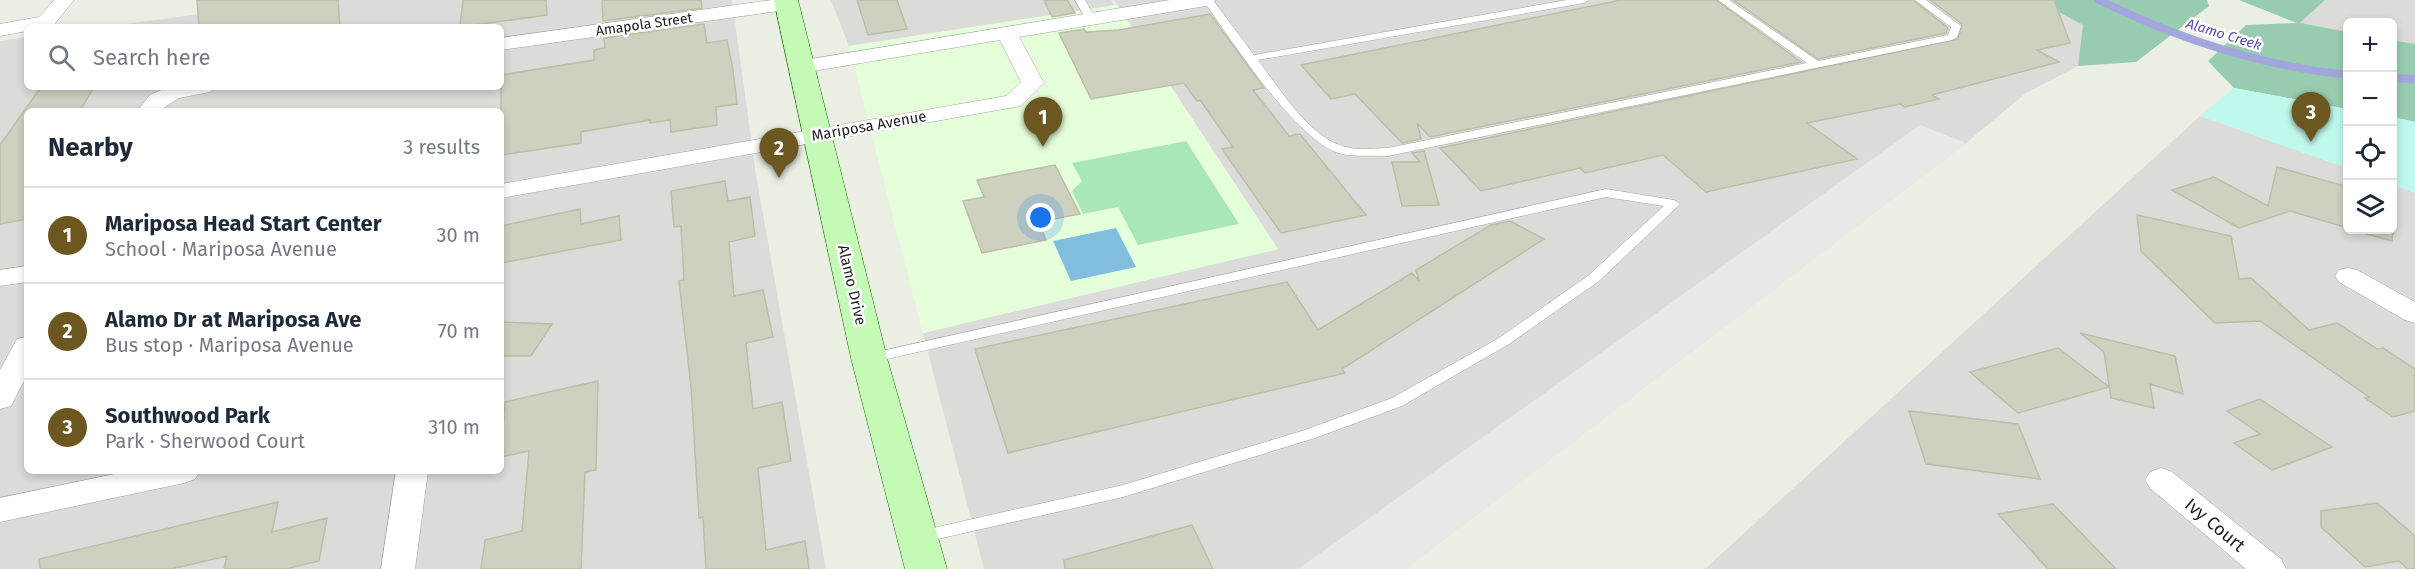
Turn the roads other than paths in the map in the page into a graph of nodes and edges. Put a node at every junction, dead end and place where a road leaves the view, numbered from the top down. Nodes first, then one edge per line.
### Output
1 (64, 0) edge
2 (1080, 0) edge
3 (1207, 0) edge
4 (1584, 0) edge
5 (1723, 0) edge
6 (1920, 0) edge
7 (789, 1) edge
8 (1091, 19) junction
9 (34, 24) edge
10 (24, 26) edge
11 (0, 30) edge
12 (1007, 33) junction
13 (504, 44) edge
14 (1252, 58) junction
15 (1815, 64) junction
16 (801, 67) junction
17 (189, 90) edge
18 (150, 108) edge
19 (818, 135) junction
20 (504, 190) edge
21 (24, 274) edge
22 (2348, 276) dead end
23 (0, 278) edge
24 (2415, 314) edge
25 (24, 352) edge
26 (869, 358) junction
27 (0, 399) edge
28 (170, 474) edge
29 (412, 474) edge
30 (2161, 480) dead end
31 (0, 510) edge
32 (923, 553) edge
33 (398, 569) edge
34 (2269, 569) edge

1 - 9 street
2 - 8 lane
3 - 8 street
3 - 14 lane
4 - 14 lane
5 - 15 lane
6 - 15 lane
7 - 13 street, Amapola Street
7 - 16 main road, Alamo Drive
8 - 12 street
10 - 11 street
12 - 16 street
12 - 19 street, Mariposa Avenue
14 - 15 lane
16 - 19 main road, Alamo Drive
17 - 18 street
19 - 20 street, Mariposa Avenue
19 - 26 main road, Alamo Drive
21 - 23 street
22 - 24 street
25 - 27 street
26 - 32 main road, Alamo Drive
26 - 32 lane
28 - 31 street
29 - 33 street
30 - 34 street, Ivy Court

